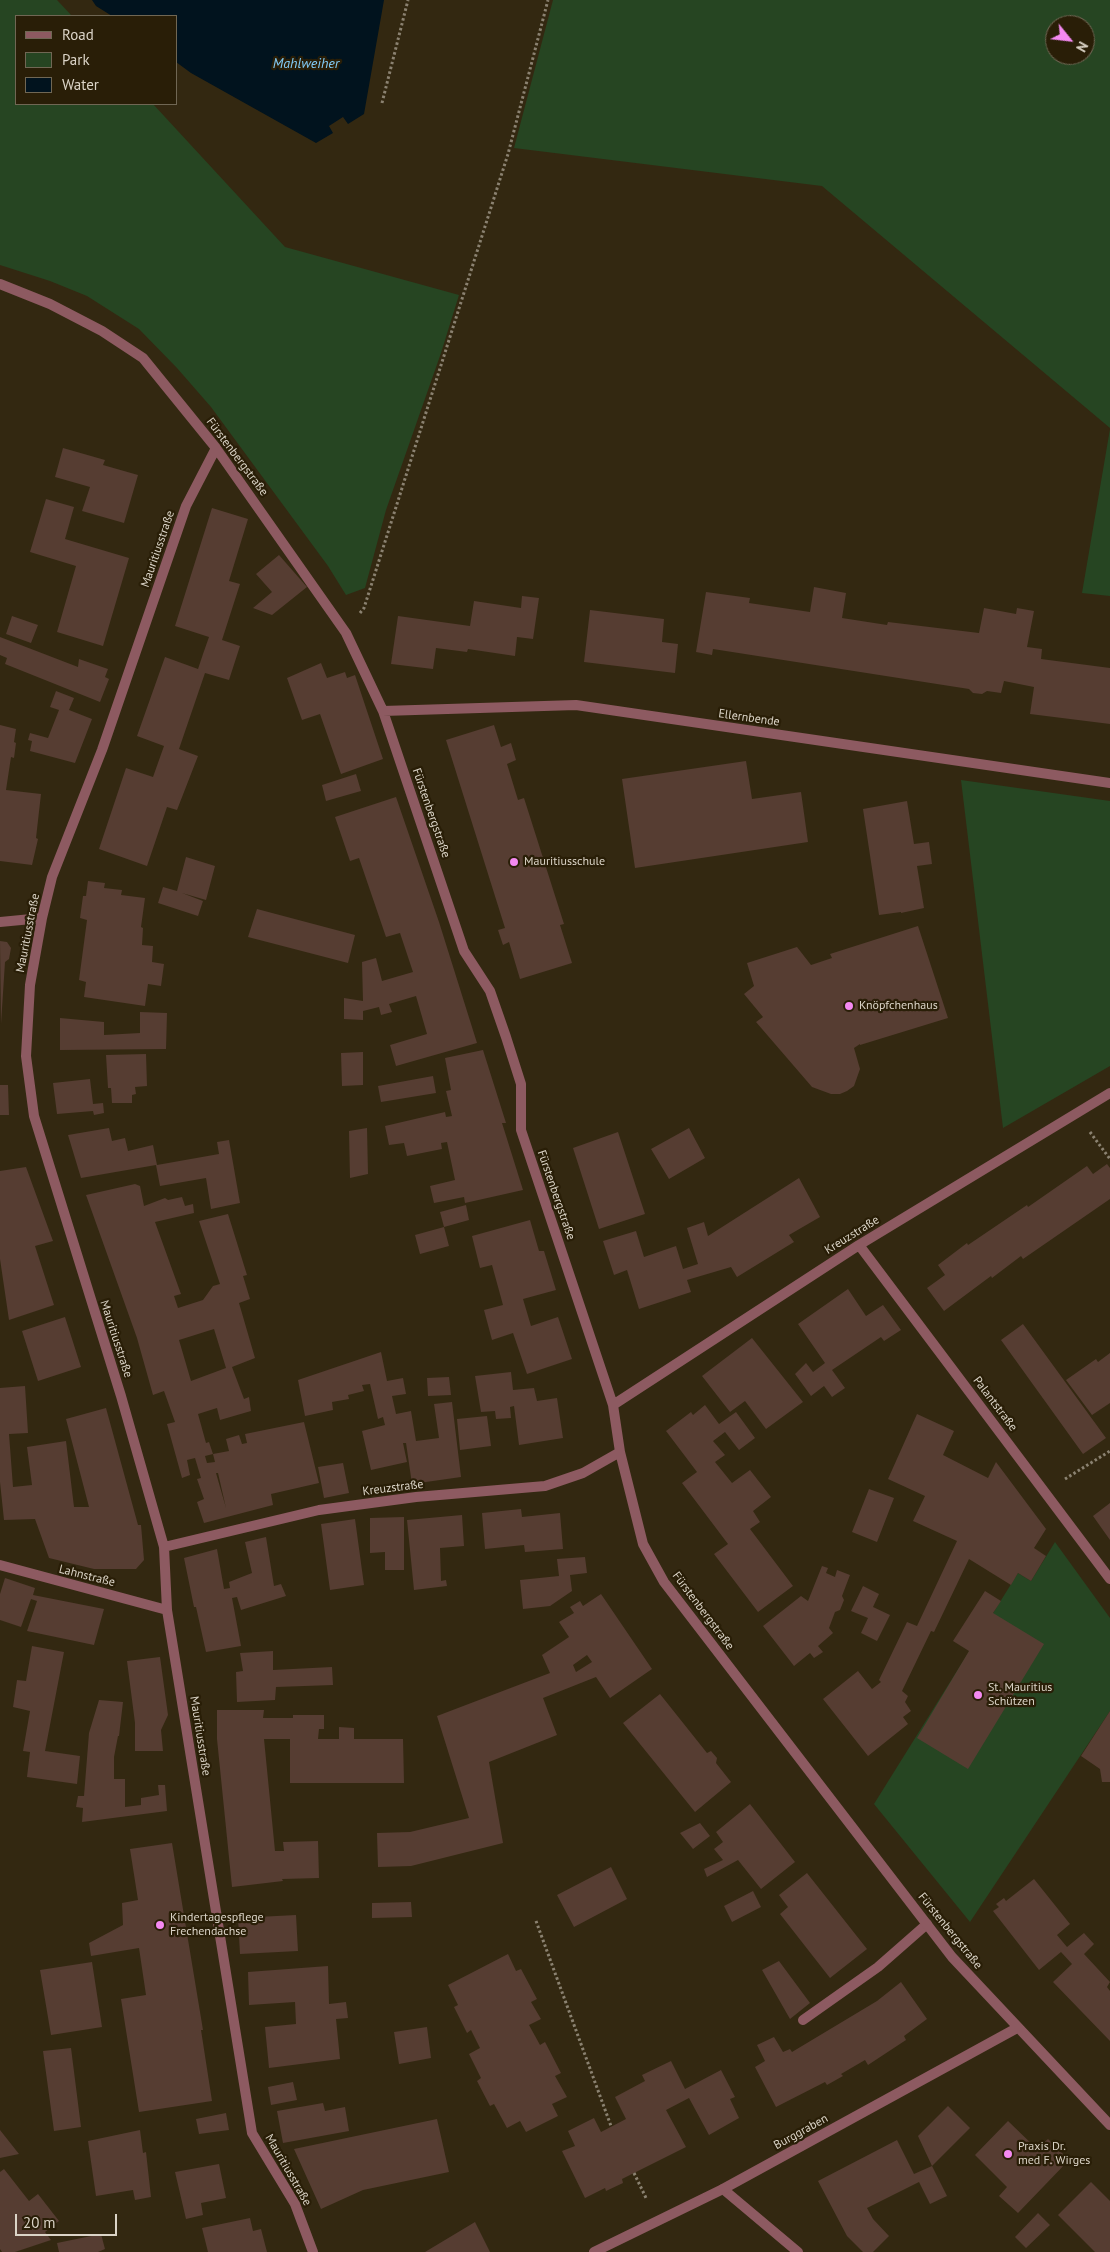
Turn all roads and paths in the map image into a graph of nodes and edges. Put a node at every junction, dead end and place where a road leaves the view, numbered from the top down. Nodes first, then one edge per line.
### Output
1 (408, 0) edge
2 (548, 0) edge
3 (382, 103) dead end
4 (0, 284) edge
5 (216, 448) junction
6 (346, 633) junction
7 (383, 711) junction
8 (1110, 783) edge
9 (42, 918) junction
10 (0, 922) edge
11 (1110, 1093) edge
12 (1076, 1114) junction
13 (1110, 1159) edge
14 (859, 1244) junction
15 (613, 1405) junction
16 (1110, 1451) edge
17 (620, 1452) junction
18 (1045, 1492) junction
19 (164, 1547) junction
20 (0, 1565) edge
21 (1110, 1579) edge
22 (168, 1610) junction
23 (536, 1921) dead end
24 (927, 1924) junction
25 (803, 2020) dead end
26 (1017, 2028) junction
27 (1110, 2125) edge
28 (612, 2126) dead end
29 (634, 2173) dead end
30 (723, 2189) junction
31 (658, 2221) junction
32 (313, 2252) edge
33 (594, 2252) edge
34 (798, 2252) edge

1 - 3 path
2 - 6 path
4 - 5 street, Fürstenbergstraße
5 - 6 street, Fürstenbergstraße
5 - 9 street, Mauritiusstraße
6 - 7 street, Fürstenbergstraße
7 - 8 street, Ellernbende
7 - 15 street, Fürstenbergstraße
9 - 10 street
9 - 19 street, Mauritiusstraße
11 - 12 street, Kreuzstraße
12 - 13 path
12 - 14 street, Kreuzstraße
14 - 15 street, Kreuzstraße
14 - 18 street, Palantstraße
15 - 17 street, Fürstenbergstraße
16 - 18 path
17 - 19 street, Kreuzstraße
17 - 24 street, Fürstenbergstraße
18 - 21 street, Palantstraße
19 - 22 street, Mauritiusstraße
20 - 22 street, Lahnstraße
22 - 32 street, Mauritiusstraße
23 - 28 path
24 - 25 street
24 - 26 street, Fürstenbergstraße
26 - 27 street, Fürstenbergstraße
26 - 30 street, Burggraben
29 - 31 path
30 - 31 street, Burggraben
30 - 34 street
31 - 33 street, Burggraben

